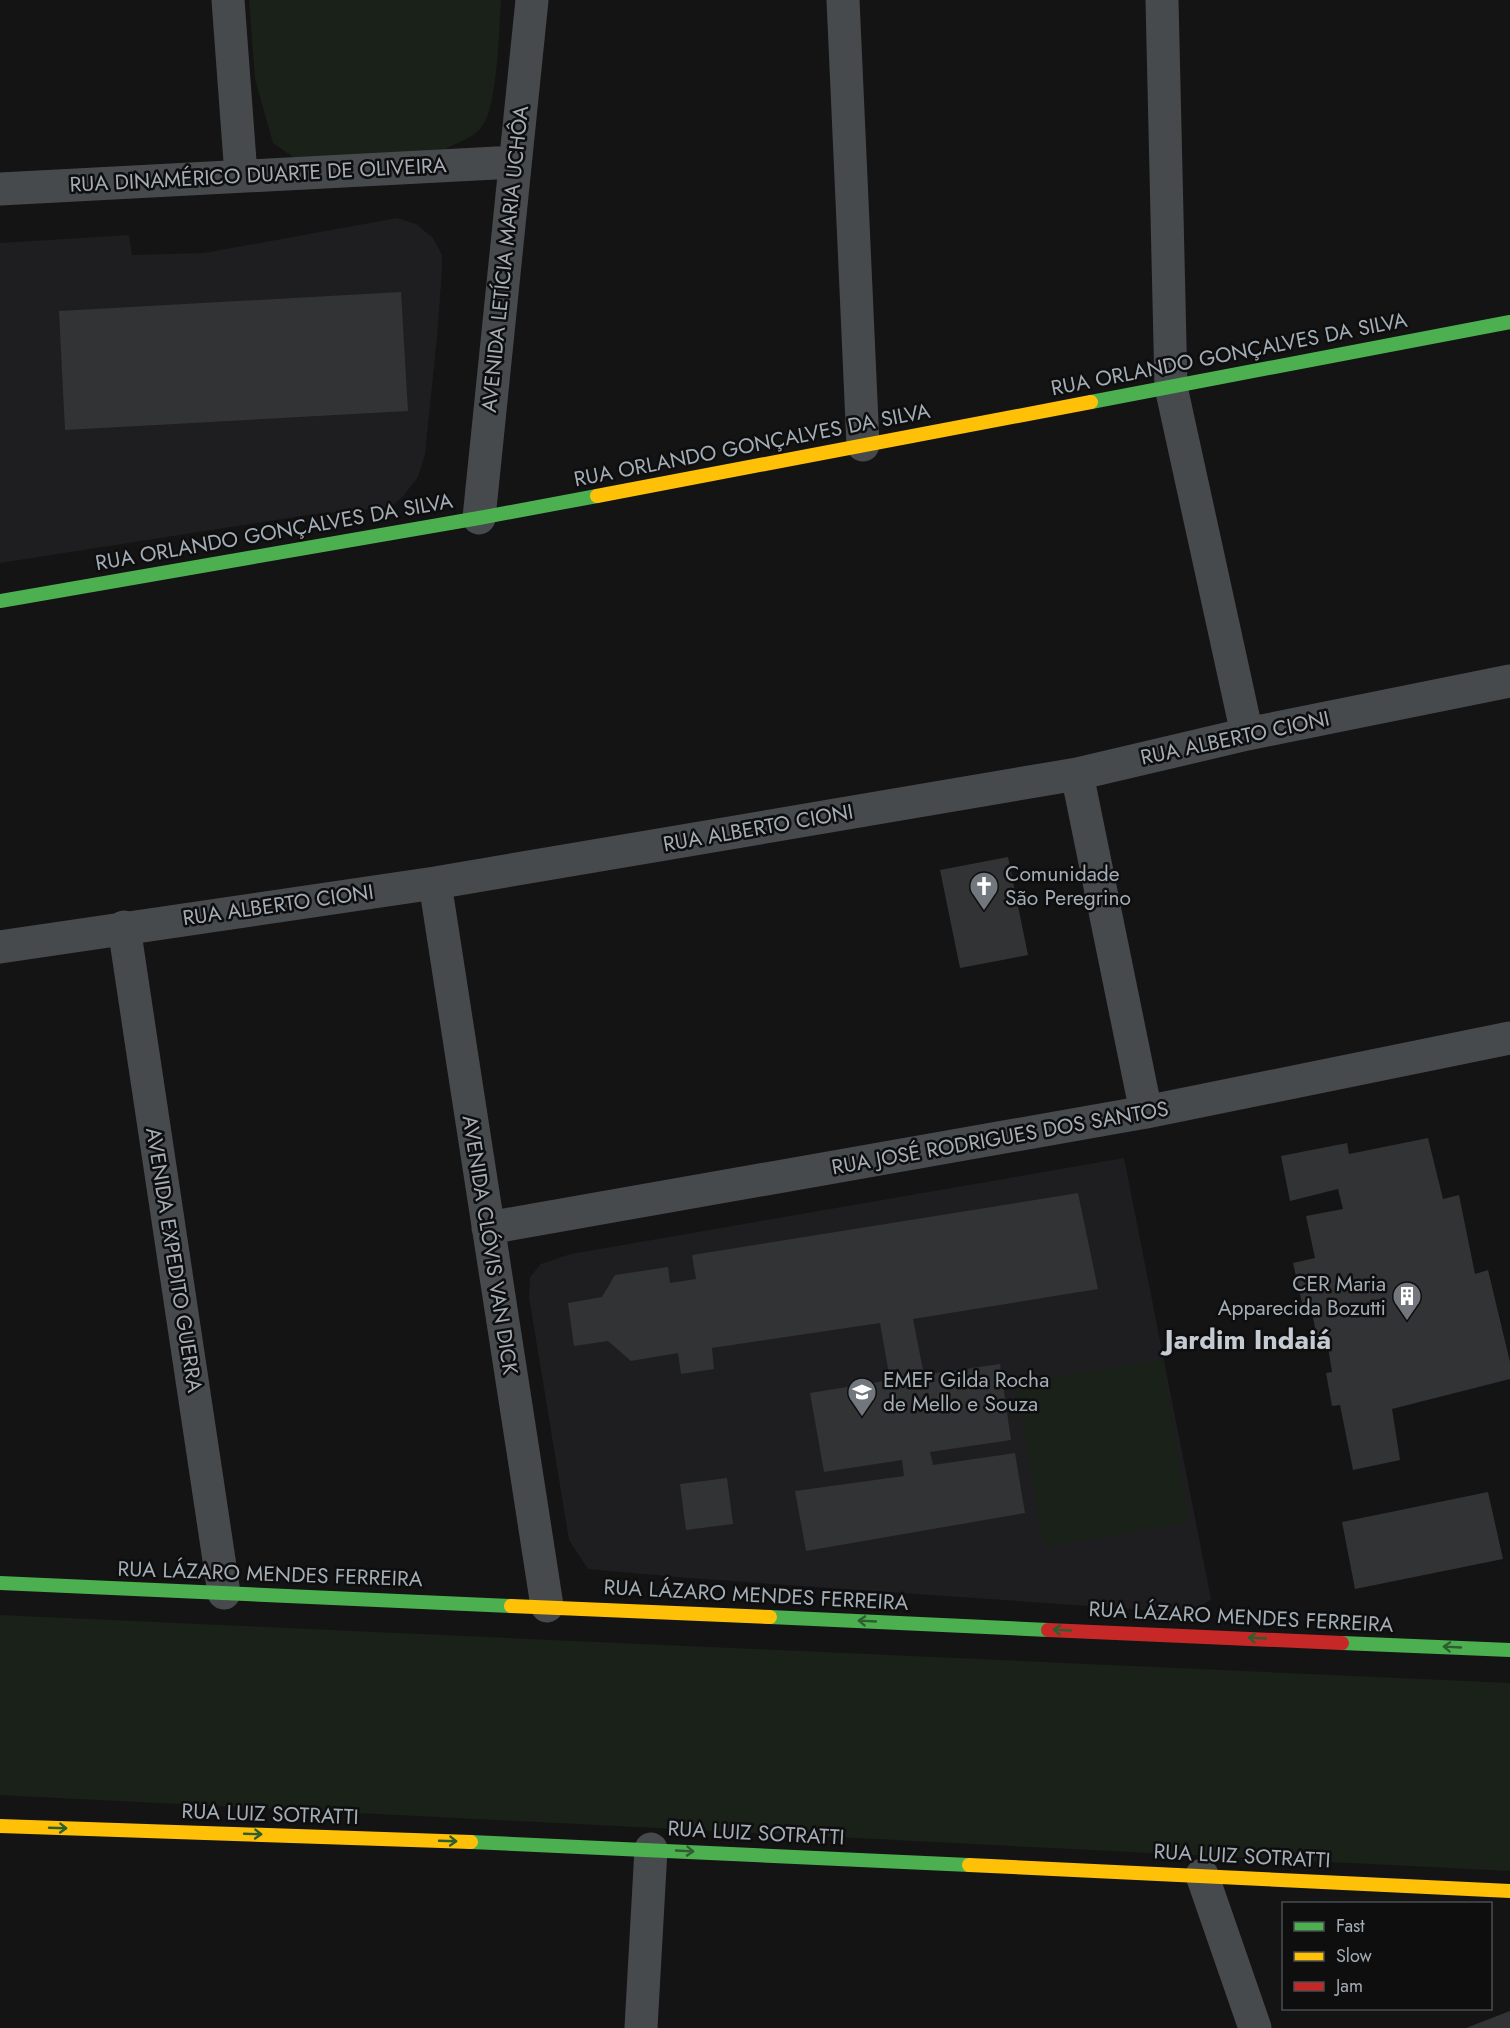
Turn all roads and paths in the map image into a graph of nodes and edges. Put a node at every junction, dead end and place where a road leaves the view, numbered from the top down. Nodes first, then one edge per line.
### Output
1 (228, 0) edge
2 (532, 0) edge
3 (843, 0) edge
4 (1162, 0) edge
5 (515, 162) junction
6 (241, 175) junction
7 (0, 189) edge
8 (1510, 322) edge
9 (1171, 387) junction
10 (863, 445) junction
11 (479, 518) junction
12 (0, 601) edge
13 (1510, 681) edge
14 (1247, 734) junction
15 (1077, 774) junction
16 (435, 882) junction
17 (124, 927) junction
18 (0, 947) edge
19 (1510, 1038) edge
20 (1146, 1112) junction
21 (488, 1228) junction
22 (0, 1583) edge
23 (224, 1593) junction
24 (547, 1606) junction
25 (1510, 1650) edge
26 (0, 1826) edge
27 (651, 1849) junction
28 (1202, 1875) junction
29 (1510, 1891) edge
30 (641, 2028) edge
31 (1255, 2028) edge

1 - 6 street
2 - 5 street, AVENIDA LETÍCIA MARIA UCHÔA
3 - 10 street
4 - 9 street
5 - 6 street, RUA DINAMÉRICO DUARTE DE OLIVEIRA
5 - 11 street, AVENIDA LETÍCIA MARIA UCHÔA
6 - 7 street, RUA DINAMÉRICO DUARTE DE OLIVEIRA
8 - 9 main road, RUA ORLANDO GONÇALVES DA SILVA
9 - 10 main road, RUA ORLANDO GONÇALVES DA SILVA
9 - 14 street
10 - 11 main road, RUA ORLANDO GONÇALVES DA SILVA
11 - 12 main road, RUA ORLANDO GONÇALVES DA SILVA
13 - 14 street, RUA ALBERTO CIONI
14 - 15 street, RUA ALBERTO CIONI
15 - 16 street, RUA ALBERTO CIONI
15 - 20 street
16 - 17 street, RUA ALBERTO CIONI
16 - 21 street, AVENIDA CLÓVIS VAN DICK
17 - 18 street, RUA ALBERTO CIONI
17 - 23 street, AVENIDA EXPEDITO GUERRA
19 - 20 street, RUA JOSÉ RODRIGUES DOS SANTOS
20 - 21 street, RUA JOSÉ RODRIGUES DOS SANTOS
21 - 24 street, AVENIDA CLÓVIS VAN DICK
22 - 23 main road, RUA LÁZARO MENDES FERREIRA
23 - 24 main road, RUA LÁZARO MENDES FERREIRA
25 -> 24 main road, RUA LÁZARO MENDES FERREIRA
26 -> 27 main road, RUA LUIZ SOTRATTI
27 -> 28 main road, RUA LUIZ SOTRATTI
27 - 30 street
28 - 29 main road, RUA LUIZ SOTRATTI
28 - 31 street

